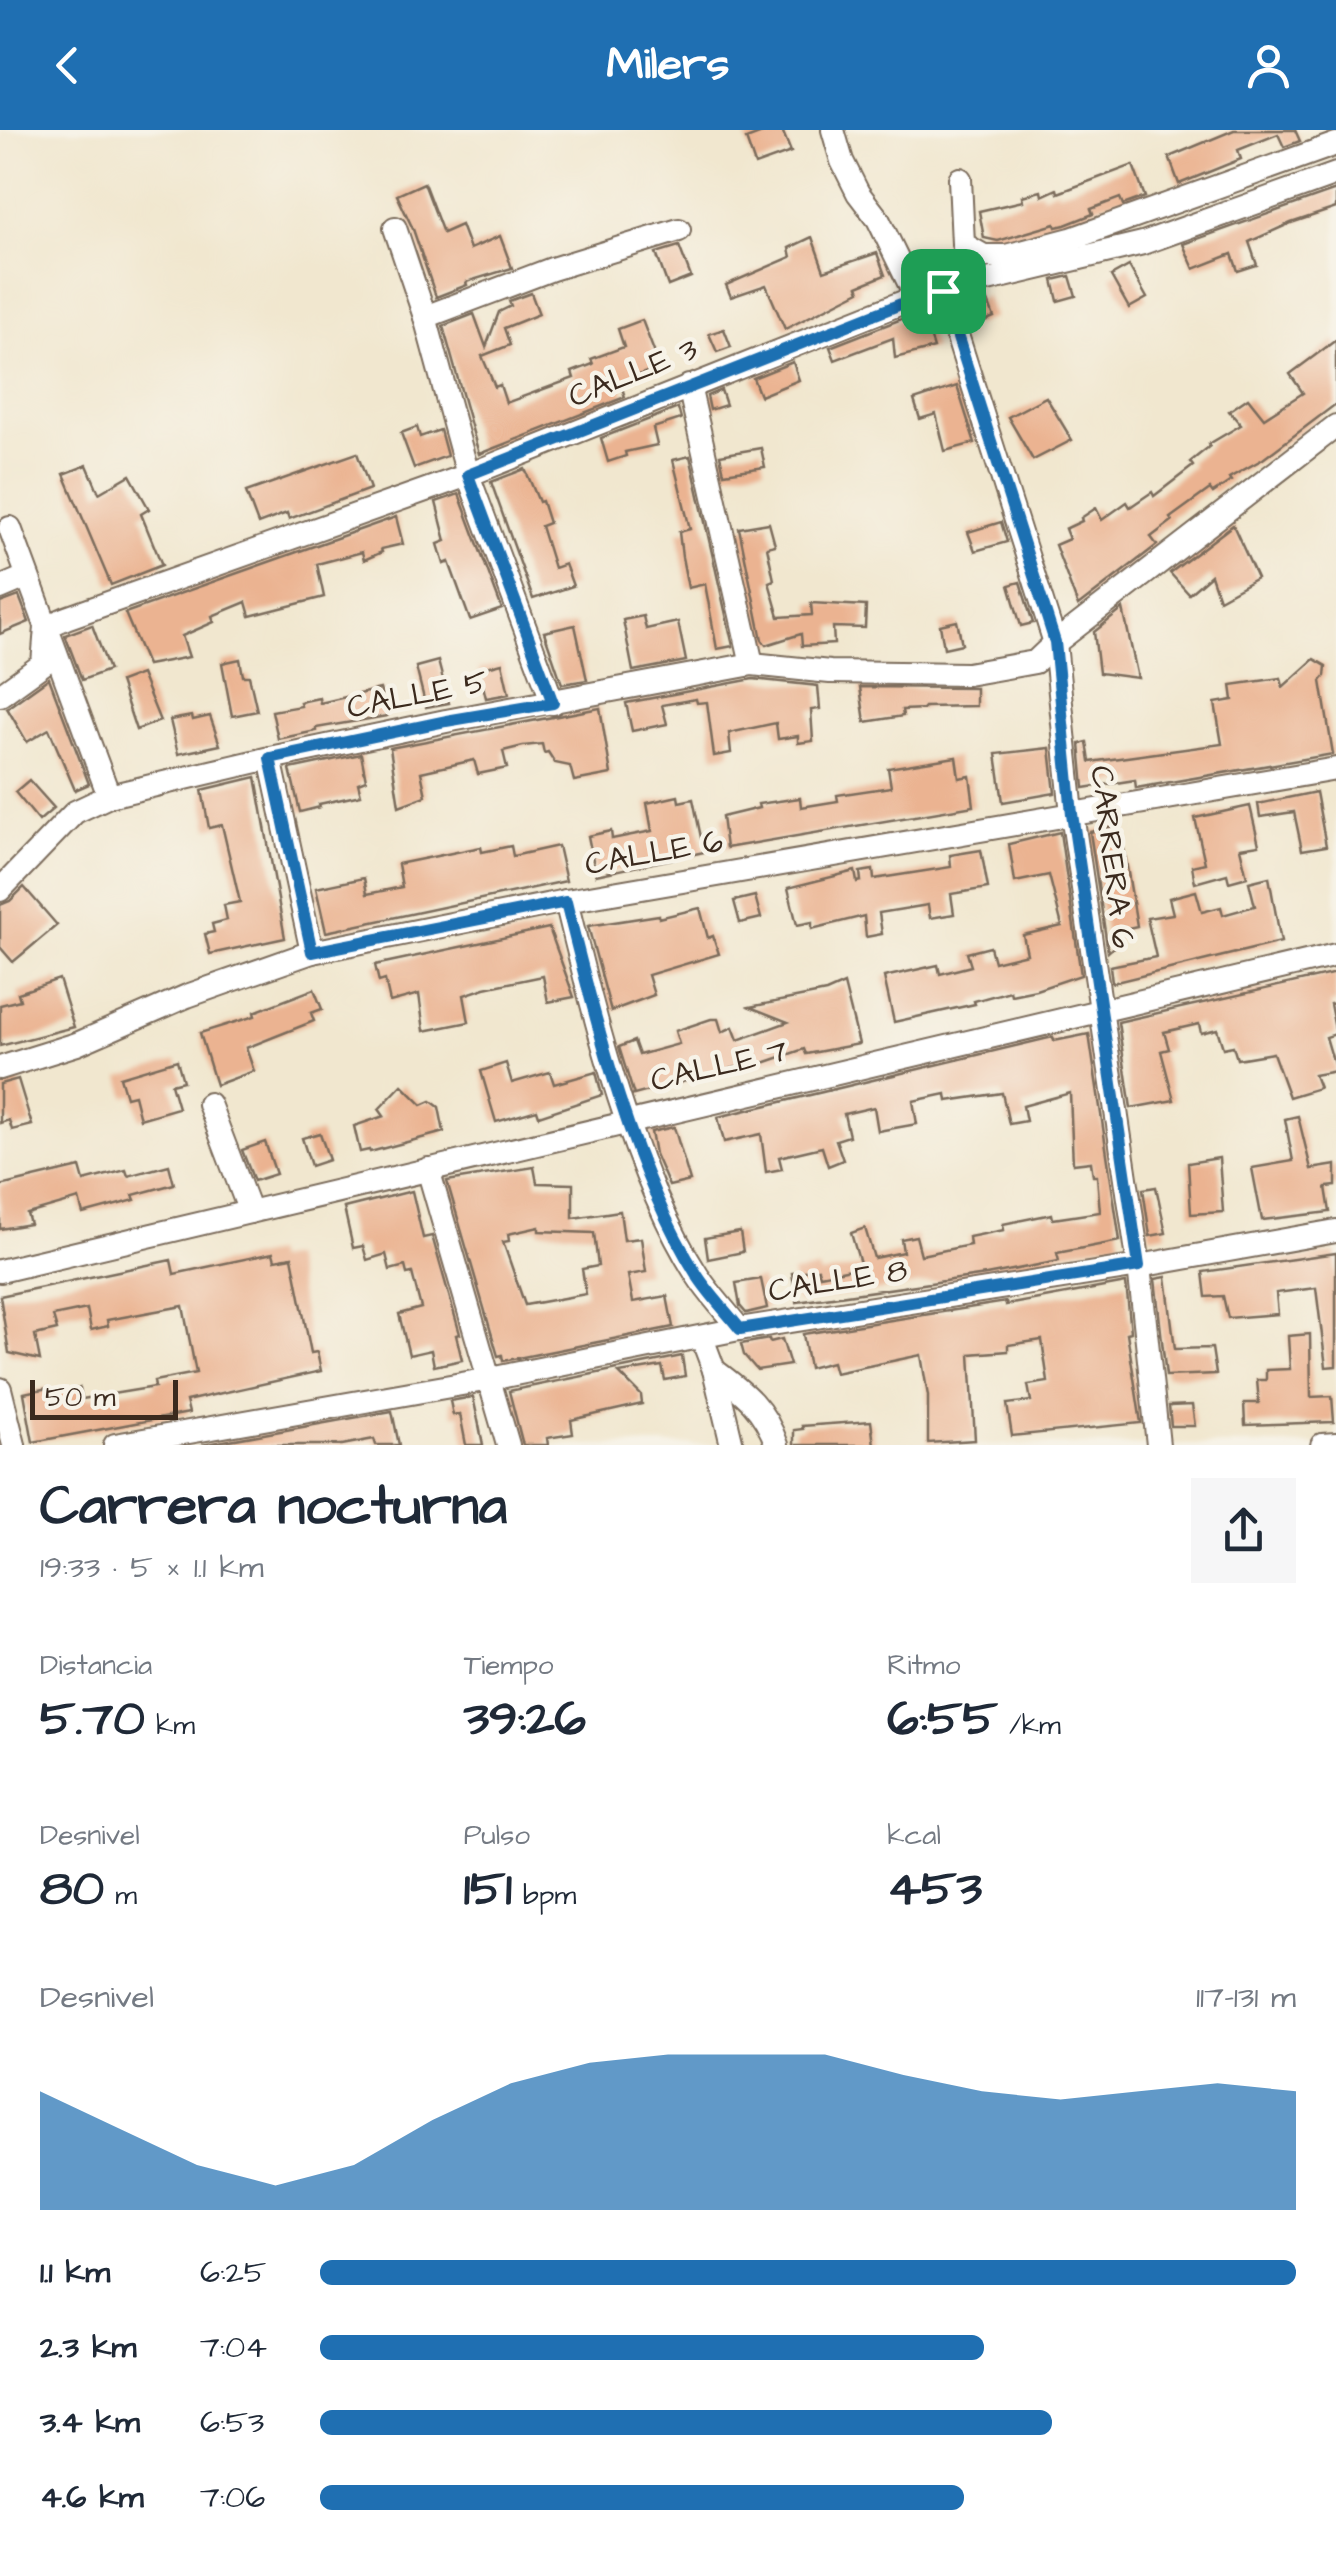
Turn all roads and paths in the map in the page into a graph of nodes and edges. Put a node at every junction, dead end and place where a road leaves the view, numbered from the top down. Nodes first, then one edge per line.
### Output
1 (833, 130) edge
2 (1336, 144) edge
3 (1336, 174) edge
4 (960, 179) dead end
5 (396, 228) dead end
6 (680, 230) dead end
7 (943, 291) junction
8 (916, 298) junction
9 (425, 318) junction
10 (689, 386) junction
11 (1336, 426) edge
12 (468, 475) junction
13 (10, 528) dead end
14 (26, 577) junction
15 (0, 588) edge
16 (46, 626) junction
17 (1055, 642) junction
18 (752, 664) junction
19 (0, 695) edge
20 (553, 703) junction
21 (270, 758) junction
22 (1336, 770) edge
23 (108, 796) junction
24 (1072, 814) junction
25 (0, 890) edge
26 (566, 902) junction
27 (312, 952) junction
28 (1336, 955) edge
29 (1099, 1010) junction
30 (0, 1068) edge
31 (209, 1104) dead end
32 (629, 1120) junction
33 (428, 1169) junction
34 (250, 1212) junction
35 (1336, 1231) edge
36 (1139, 1266) junction
37 (0, 1271) edge
38 (740, 1329) junction
39 (702, 1338) junction
40 (714, 1370) junction
41 (490, 1379) junction
42 (0, 1389) edge
43 (202, 1437) edge
44 (1336, 1444) edge
45 (14, 1445) edge
46 (115, 1445) edge
47 (508, 1445) edge
48 (732, 1445) edge
49 (777, 1445) edge
50 (1158, 1445) edge
51 (1322, 1445) edge

1 - 8 street
2 - 4 street
3 - 7 street, CALLE 3
5 - 9 street
6 - 9 street
7 - 8 street, CALLE 3
7 - 17 street, CARRERA 6
8 - 10 street, CALLE 3
9 - 12 street
10 - 12 street, CALLE 3
10 - 18 street
11 - 17 street, CALLE 5
12 - 16 street, CALLE 3
12 - 20 street
13 - 14 street
14 - 15 street
14 - 16 street
16 - 19 street
16 - 23 street
17 - 18 street, CALLE 5
17 - 24 street, CARRERA 6
18 - 20 street, CALLE 5
20 - 21 street, CALLE 5
21 - 23 street, CALLE 5
21 - 27 street
22 - 24 street, CALLE 6
23 - 25 street, CALLE 5
24 - 26 street, CALLE 6
24 - 29 street, CARRERA 6
26 - 27 street, CALLE 6
26 - 32 street
27 - 30 street, CALLE 6
28 - 29 street, CALLE 7
29 - 32 street, CALLE 7
29 - 36 street, CARRERA 6
31 - 34 street
32 - 33 street, CALLE 7
32 - 38 street
33 - 34 street, CALLE 7
33 - 41 street
34 - 37 street, CALLE 7
35 - 36 street, CALLE 8
36 - 38 street, CALLE 8
36 - 50 street, CARRERA 6
38 - 39 street, CALLE 8
39 - 40 street
39 - 41 street, CALLE 8
40 - 48 street
40 - 49 street
41 - 43 street, CALLE 8
41 - 47 street
42 - 45 street
43 - 46 street, CALLE 8
44 - 51 street

